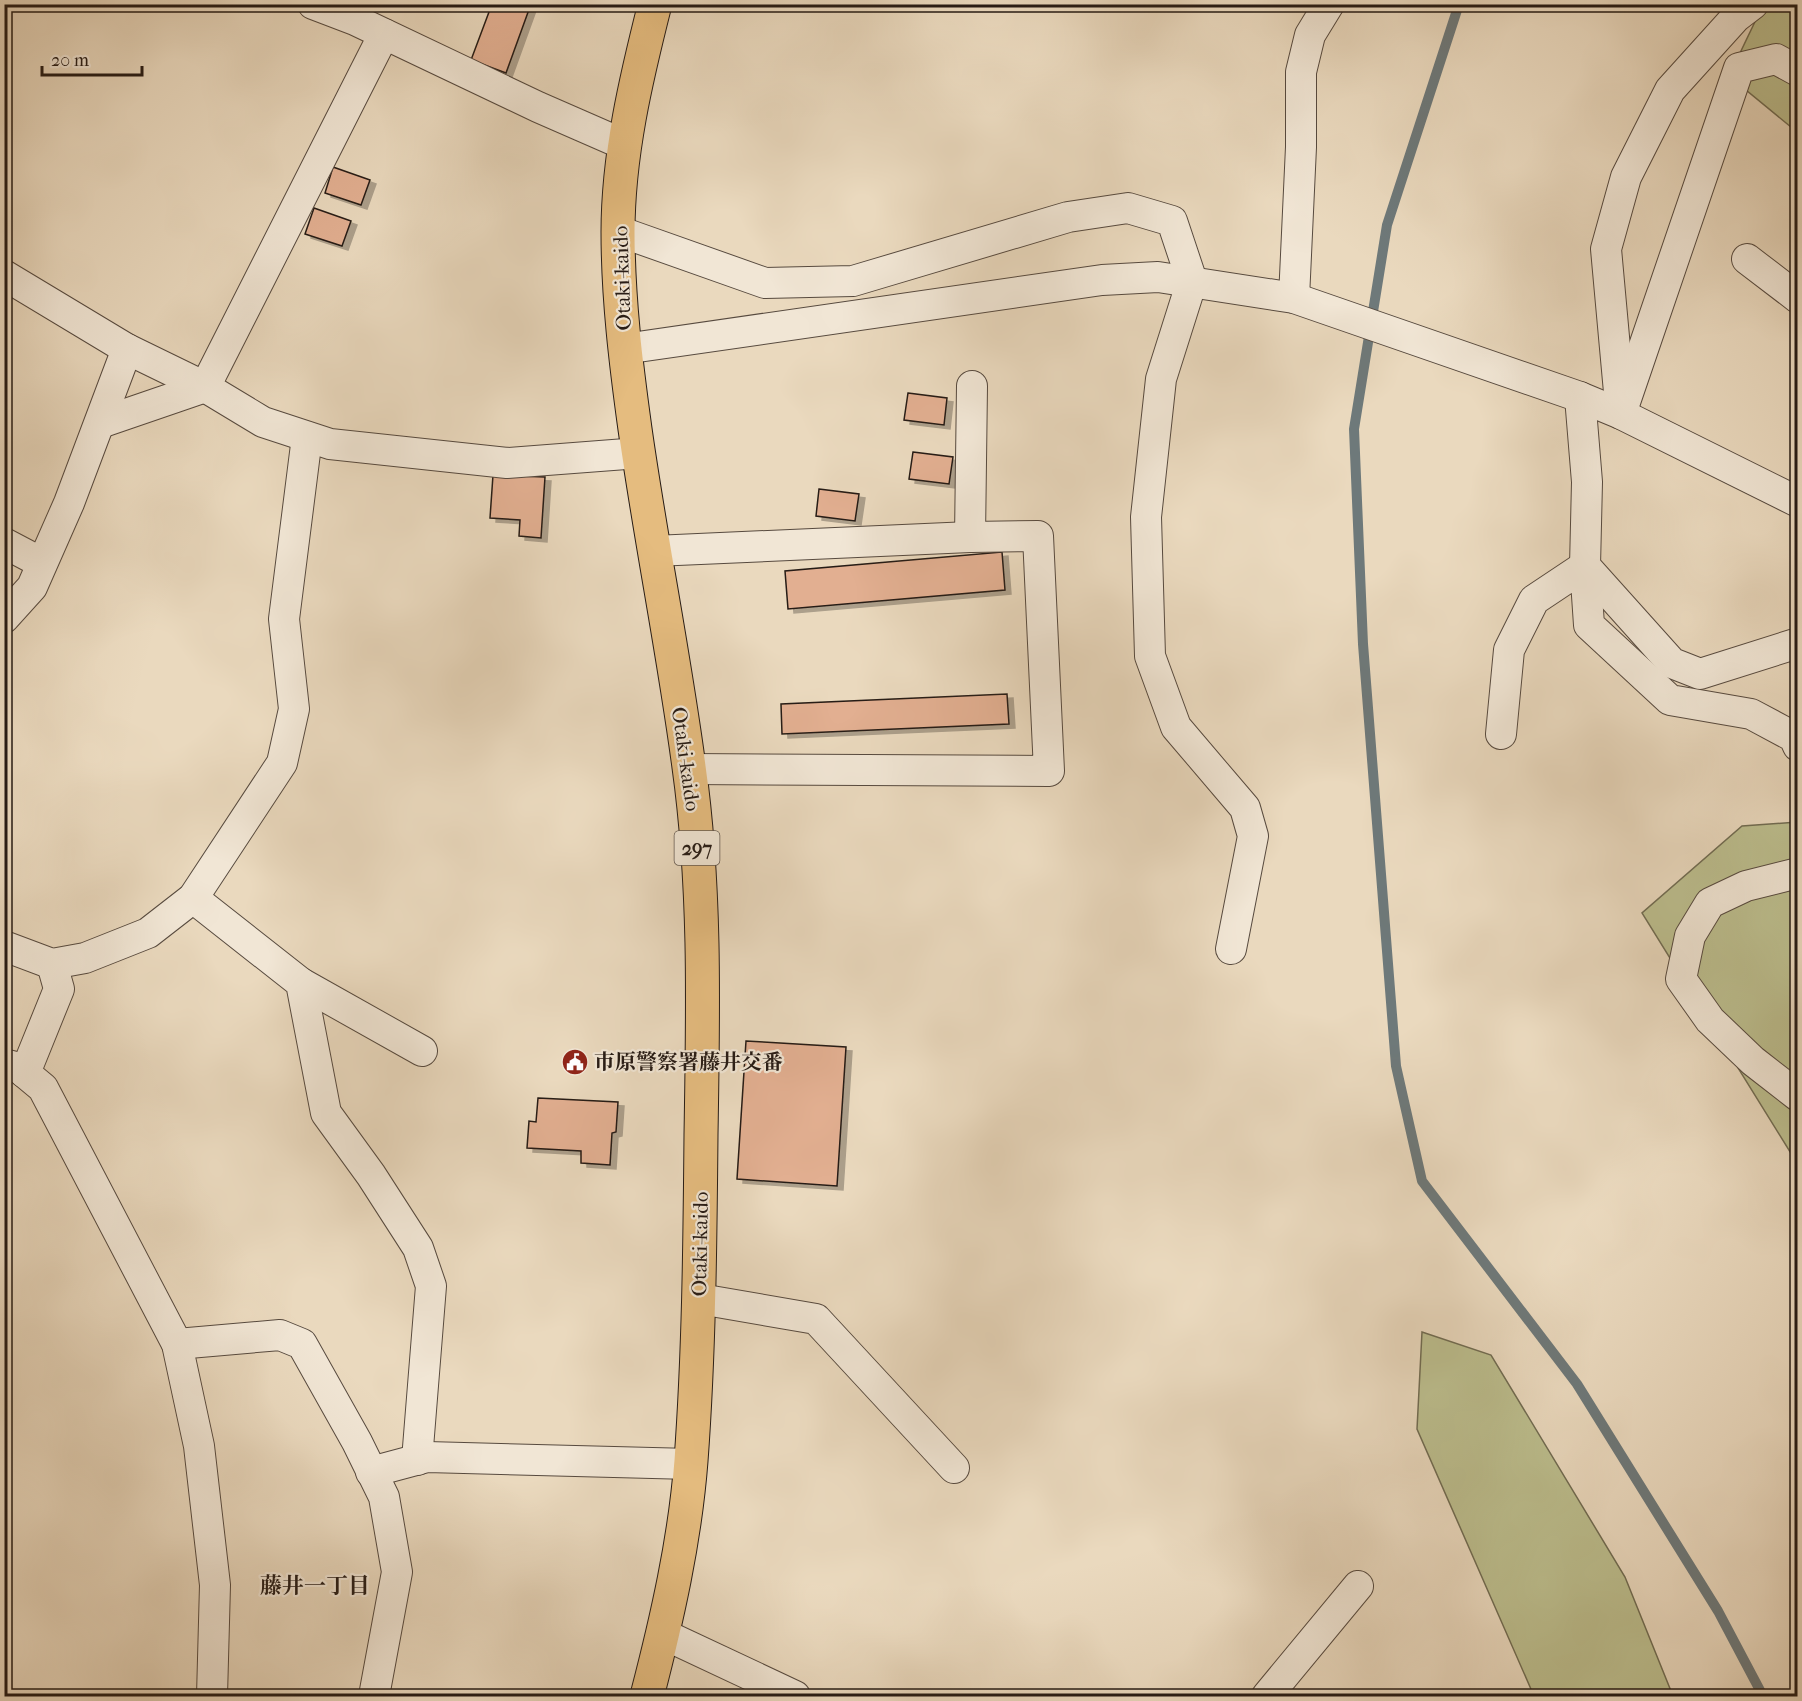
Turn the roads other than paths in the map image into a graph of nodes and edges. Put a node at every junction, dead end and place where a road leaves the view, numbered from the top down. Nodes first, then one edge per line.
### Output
1 (313, 4) edge
2 (655, 4) edge
3 (1329, 4) edge
4 (1754, 4) edge
5 (384, 34) junction
6 (1797, 71) edge
7 (625, 145) junction
8 (618, 231) junction
9 (1747, 259) dead end
10 (4, 275) edge
11 (1192, 281) junction
12 (1294, 298) junction
13 (1797, 298) edge
14 (127, 349) junction
15 (624, 349) junction
16 (972, 386) dead end
17 (205, 387) junction
18 (1580, 397) junction
19 (1621, 414) junction
20 (100, 423) junction
21 (307, 437) junction
22 (639, 453) junction
23 (1797, 502) edge
24 (970, 537) junction
25 (4, 543) edge
26 (654, 551) junction
27 (42, 563) junction
28 (1585, 566) junction
29 (4, 618) edge
30 (1797, 644) edge
31 (1501, 735) dead end
32 (1797, 746) edge
33 (690, 770) junction
34 (1797, 873) edge
35 (193, 898) junction
36 (4, 946) edge
37 (1231, 949) dead end
38 (52, 964) junction
39 (301, 983) junction
40 (422, 1051) dead end
41 (15, 1068) edge
42 (1797, 1096) edge
43 (700, 1299) junction
44 (177, 1344) junction
45 (417, 1460) junction
46 (691, 1464) junction
47 (954, 1468) dead end
48 (371, 1472) junction
49 (1358, 1586) dead end
50 (663, 1634) junction
51 (212, 1696) edge
52 (374, 1696) edge
53 (647, 1696) edge
54 (795, 1696) edge
55 (1267, 1696) edge

1 - 5 street
2 - 7 highway, Otaki-kaido / 297
3 - 12 street
4 - 19 street
5 - 7 street
5 - 17 street
6 - 19 street
7 - 8 highway, Otaki-kaido / 297
8 - 11 street
8 - 15 highway, Otaki-kaido / 297
9 - 13 street
10 - 14 street
11 - 12 street
11 - 15 street
11 - 37 street
12 - 18 street
14 - 17 street
14 - 20 street
15 - 22 highway, Otaki-kaido / 297
16 - 24 street
17 - 20 street
17 - 21 street
18 - 19 street
18 - 28 street
19 - 23 street
20 - 27 street
21 - 22 street
21 - 35 street
22 - 26 highway, Otaki-kaido / 297
24 - 26 street
24 - 33 street
25 - 27 street
26 - 33 highway, Otaki-kaido / 297
27 - 29 street
28 - 30 street
28 - 31 street
28 - 32 street
33 - 43 highway, Otaki-kaido / 297
34 - 42 street
35 - 38 street
35 - 39 street
36 - 38 street
38 - 41 street
39 - 40 street
39 - 45 street
41 - 44 street
43 - 46 highway, Otaki-kaido / 297
43 - 47 street
44 - 48 street
44 - 51 street
45 - 46 street
45 - 48 street
46 - 50 highway, Otaki-kaido / 297
48 - 52 street
49 - 55 street
50 - 53 highway, Otaki-kaido / 297
50 - 54 street

